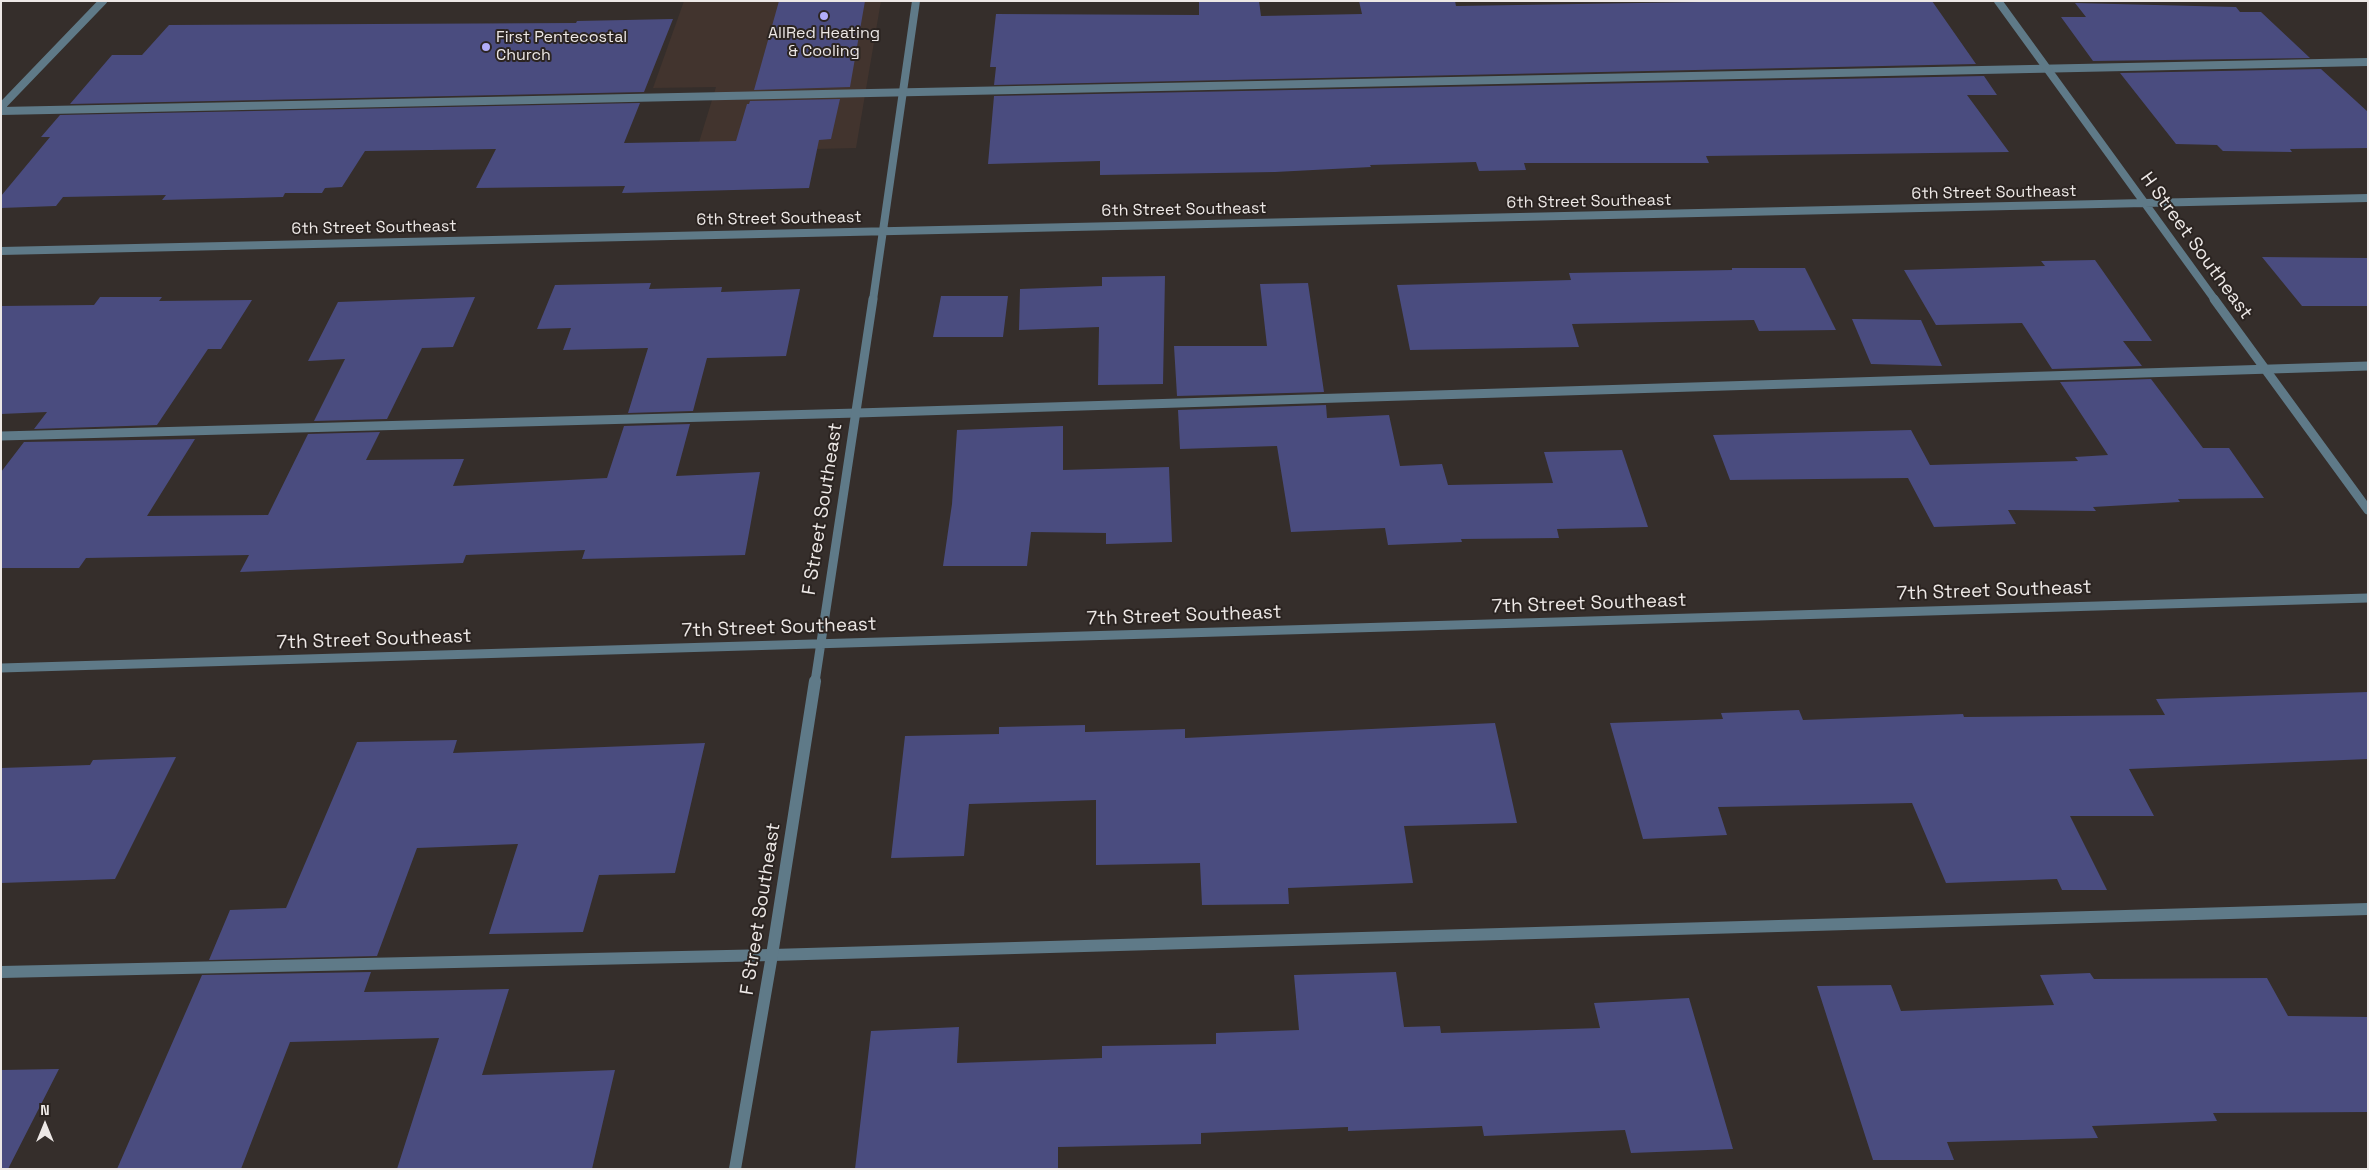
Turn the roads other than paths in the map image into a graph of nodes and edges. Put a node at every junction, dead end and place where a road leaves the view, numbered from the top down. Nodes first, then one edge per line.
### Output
1 (103, 1) edge
2 (916, 1) edge
3 (1998, 1) edge
4 (2368, 62) edge
5 (2046, 67) junction
6 (904, 92) junction
7 (1, 107) edge
8 (1, 111) edge
9 (2368, 198) edge
10 (2145, 203) junction
11 (883, 230) junction
12 (1, 251) edge
13 (2368, 366) edge
14 (2265, 368) junction
15 (857, 413) junction
16 (1, 436) edge
17 (2368, 510) edge
18 (2368, 598) edge
19 (819, 644) junction
20 (1, 668) edge
21 (2368, 909) edge
22 (772, 955) junction
23 (1, 972) edge
24 (735, 1169) edge

1 - 7 street
2 - 6 street, F Street Southeast
3 - 5 street, H Street Southeast
4 - 5 street
5 - 6 street
5 - 10 street, H Street Southeast
6 - 8 street
6 - 11 street, F Street Southeast
9 - 10 street, 6th Street Southeast
10 - 11 street, 6th Street Southeast
10 - 14 street, H Street Southeast
11 - 12 street, 6th Street Southeast
11 - 15 street, F Street Southeast
13 - 14 street
14 - 15 street
14 - 17 street, H Street Southeast
15 - 16 street
15 - 19 street, F Street Southeast
18 - 19 street, 7th Street Southeast
19 - 20 street, 7th Street Southeast
19 - 22 street, F Street Southeast
21 - 22 street
22 - 23 street
22 - 24 street, F Street Southeast

